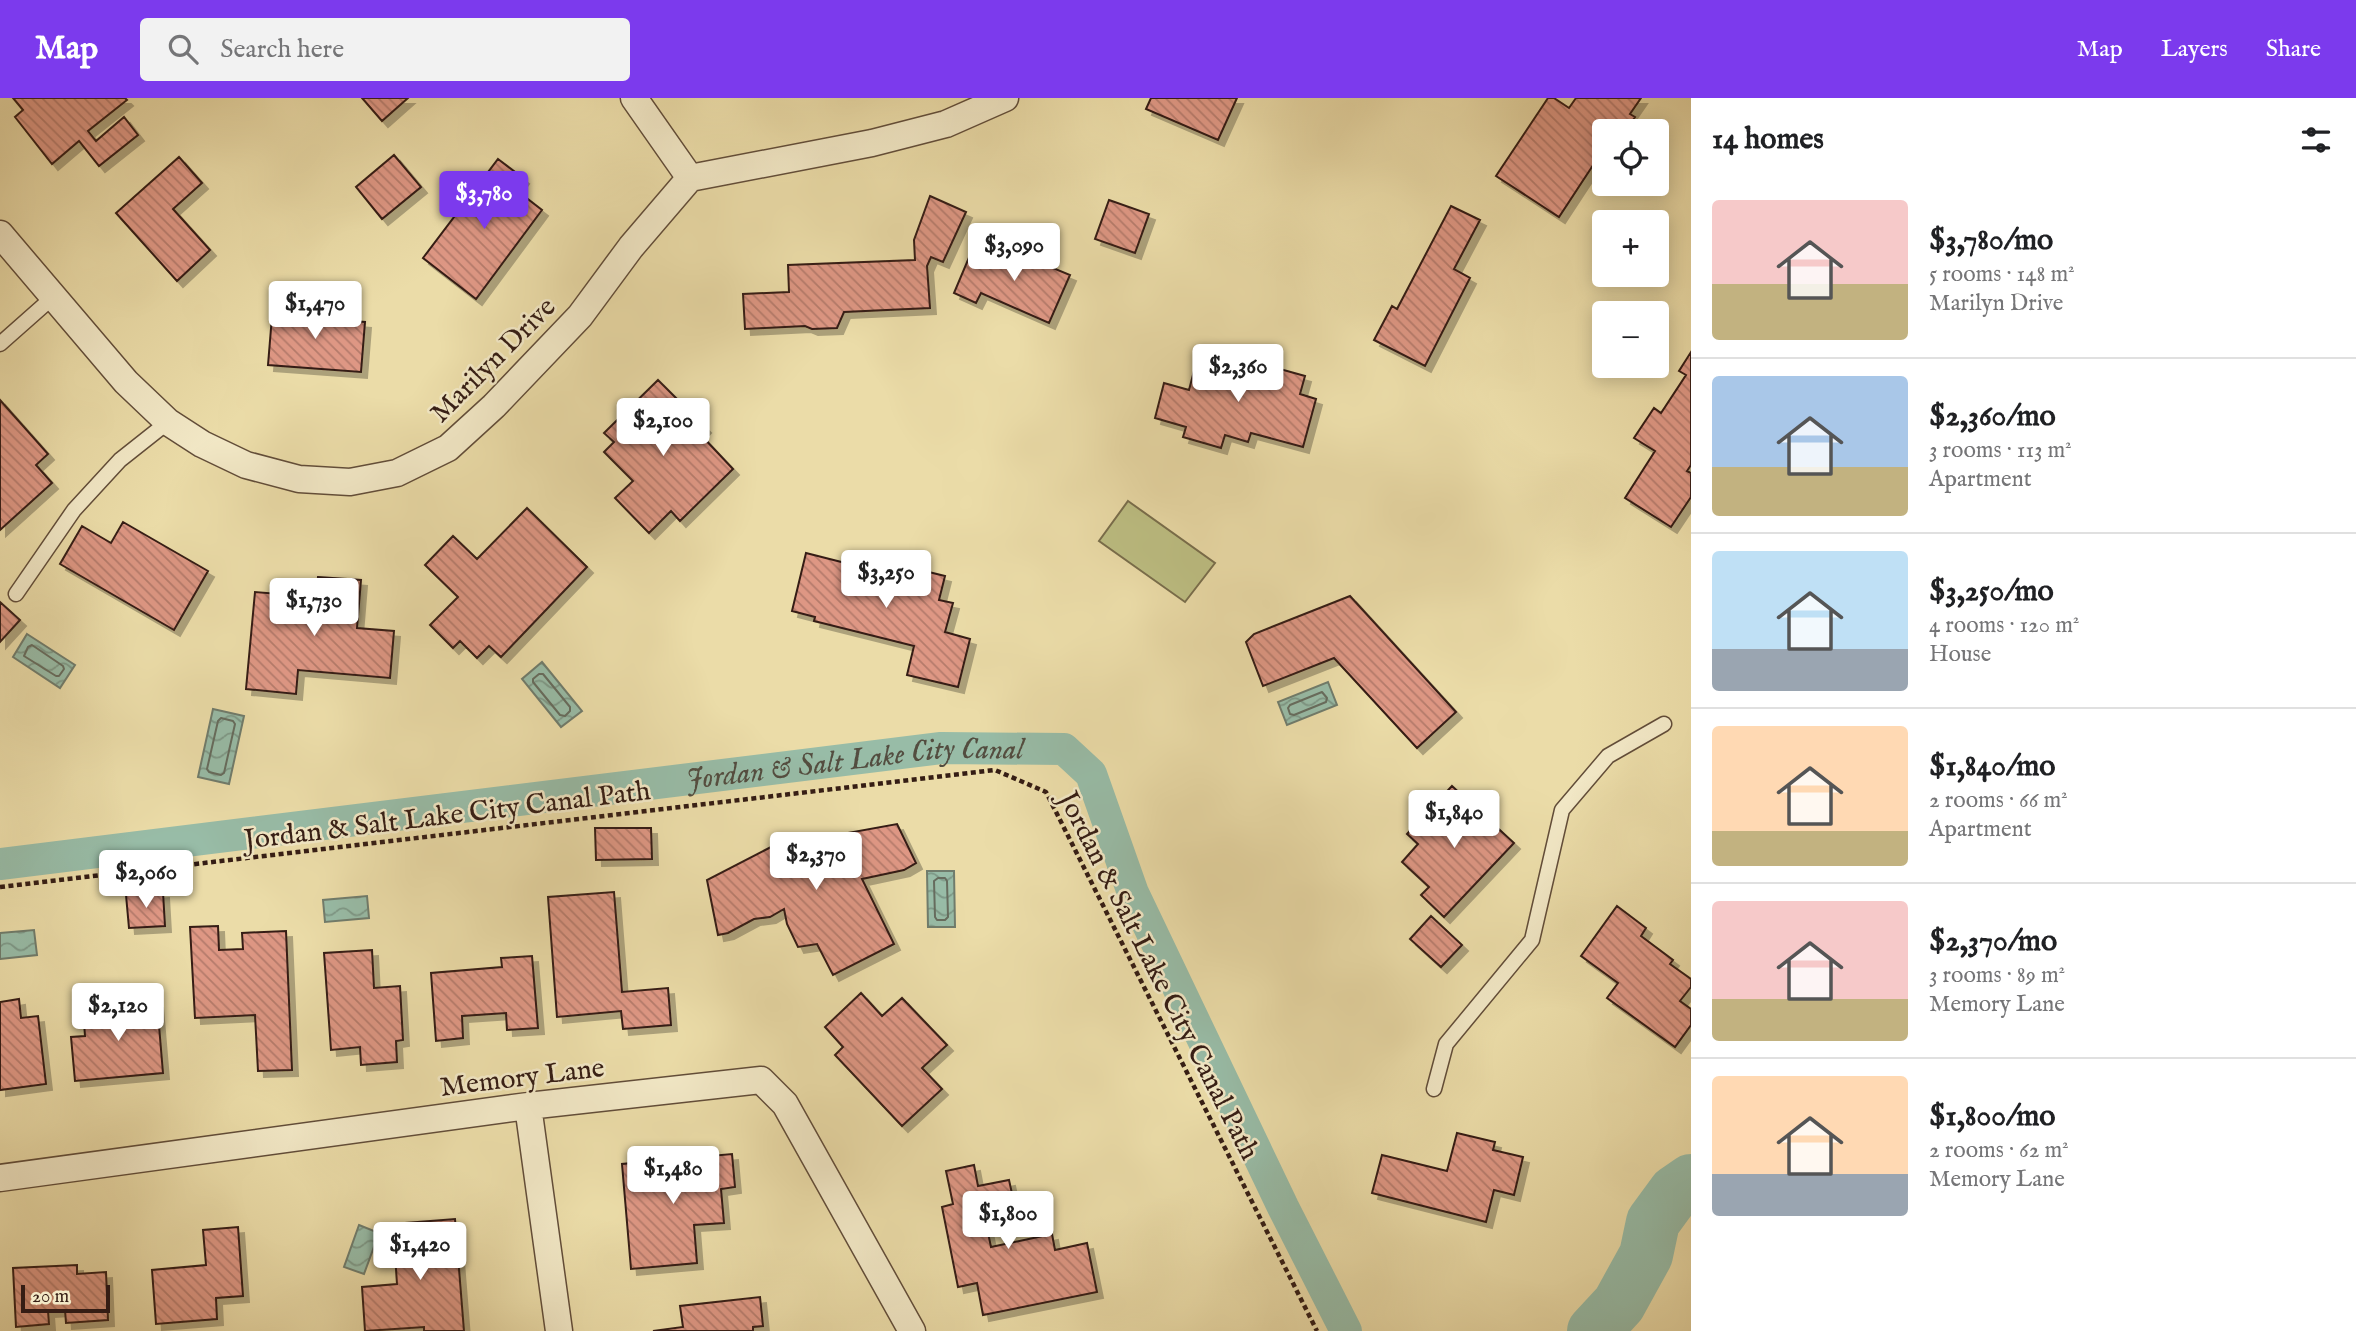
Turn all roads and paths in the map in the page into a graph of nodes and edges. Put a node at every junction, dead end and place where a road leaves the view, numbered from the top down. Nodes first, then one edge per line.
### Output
1 (634, 98) edge
2 (1005, 98) edge
3 (690, 178) junction
4 (0, 234) edge
5 (52, 298) junction
6 (0, 344) edge
7 (168, 422) junction
8 (16, 594) dead end
9 (1664, 724) dead end
10 (0, 887) edge
11 (1434, 1089) dead end
12 (528, 1106) junction
13 (0, 1178) edge
14 (559, 1331) edge
15 (912, 1331) edge
16 (1317, 1331) edge

1 - 3 street
2 - 3 street
3 - 7 street, Marilyn Drive
4 - 5 street, Marilyn Drive
5 - 6 lane
5 - 7 street, Marilyn Drive
7 - 8 lane
9 - 11 lane
10 - 16 path, Jordan & Salt Lake City Canal Path
12 - 13 street, Memory Lane
12 - 14 street
12 - 15 street, Memory Lane

